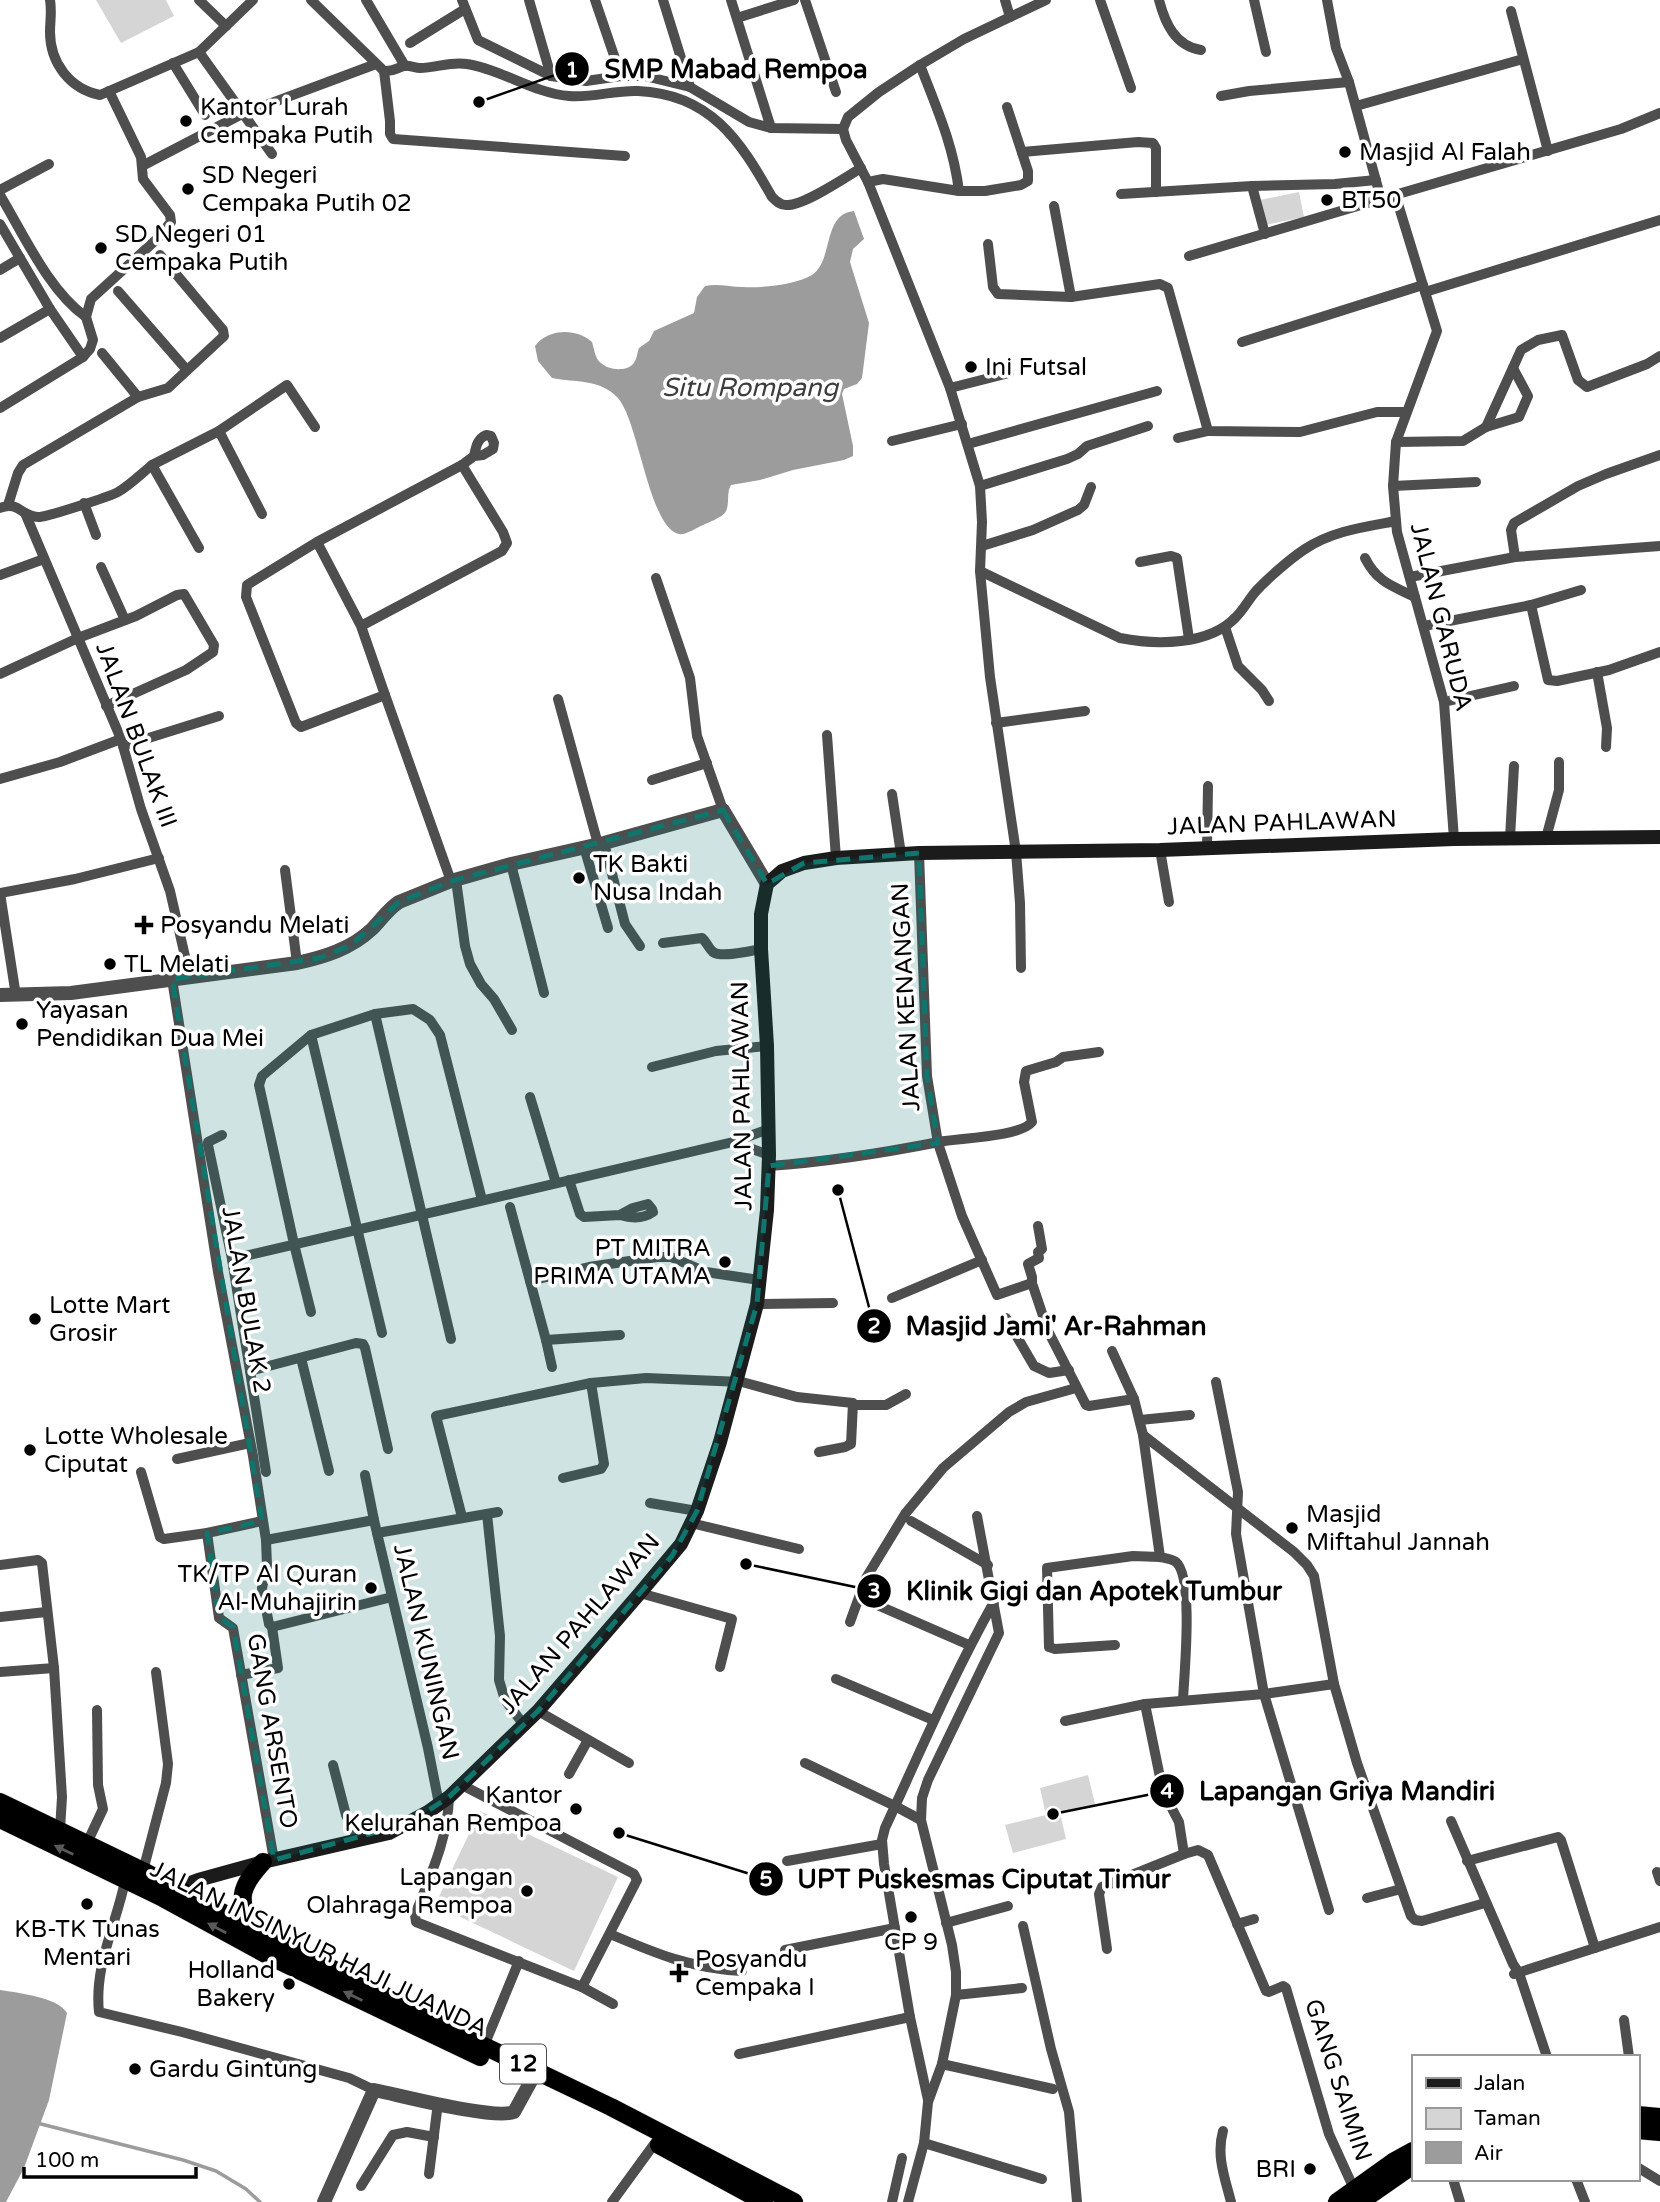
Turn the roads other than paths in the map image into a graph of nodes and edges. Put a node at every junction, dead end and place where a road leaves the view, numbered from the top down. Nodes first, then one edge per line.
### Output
1 (50, 0) edge
2 (199, 0) edge
3 (253, 0) edge
4 (311, 0) edge
5 (366, 0) edge
6 (528, 0) edge
7 (596, 0) edge
8 (663, 0) edge
9 (731, 0) edge
10 (794, 0) edge
11 (805, 0) edge
12 (1005, 0) edge
13 (1046, 0) edge
14 (1100, 0) edge
15 (1159, 0) edge
16 (1254, 0) edge
17 (1327, 0) edge
18 (779, 2) edge
19 (463, 4) edge
20 (1511, 12) dead end
21 (1010, 16) junction
22 (737, 18) junction
23 (226, 26) junction
24 (410, 43) dead end
25 (1201, 50) dead end
26 (199, 52) junction
27 (1266, 52) dead end
28 (1523, 59) junction
29 (173, 63) junction
30 (920, 65) junction
31 (405, 66) junction
32 (380, 67) junction
33 (551, 76) junction
34 (621, 76) junction
35 (1349, 82) junction
36 (690, 88) junction
37 (1131, 88) dead end
38 (109, 91) junction
39 (836, 92) dead end
40 (1221, 96) dead end
41 (1356, 106) junction
42 (1007, 107) dead end
43 (1660, 113) edge
44 (242, 114) junction
45 (205, 115) dead end
46 (771, 128) junction
47 (843, 130) junction
48 (1548, 150) junction
49 (1022, 152) junction
50 (272, 154) dead end
51 (625, 156) dead end
52 (49, 164) dead end
53 (142, 166) junction
54 (861, 168) junction
55 (1376, 180) junction
56 (868, 182) junction
57 (1252, 186) junction
58 (0, 190) edge
59 (959, 191) junction
60 (1156, 192) junction
61 (1121, 194) dead end
62 (1395, 194) junction
63 (0, 195) edge
64 (1381, 199) junction
65 (1054, 206) dead end
66 (1660, 220) edge
67 (0, 224) edge
68 (1265, 234) junction
69 (988, 244) dead end
70 (160, 255) dead end
71 (1189, 256) dead end
72 (20, 258) junction
73 (0, 271) edge
74 (1424, 289) junction
75 (118, 291) dead end
76 (1071, 297) junction
77 (50, 309) junction
78 (86, 317) junction
79 (0, 338) edge
80 (1242, 342) dead end
81 (102, 353) dead end
82 (1660, 356) edge
83 (83, 357) junction
84 (1513, 368) junction
85 (186, 369) junction
86 (1009, 373) dead end
87 (950, 388) junction
88 (1157, 391) dead end
89 (138, 397) junction
90 (0, 408) edge
91 (1405, 412) junction
92 (962, 424) junction
93 (1148, 426) dead end
94 (315, 427) dead end
95 (1486, 427) junction
96 (219, 430) junction
97 (1208, 431) junction
98 (1178, 438) dead end
99 (892, 441) dead end
100 (1396, 442) junction
101 (968, 444) junction
102 (1660, 455) edge
103 (474, 456) dead end
104 (152, 465) junction
105 (462, 465) junction
106 (1476, 482) dead end
107 (979, 486) junction
108 (1393, 486) junction
109 (1091, 487) dead end
110 (85, 503) junction
111 (4, 507) edge
112 (25, 513) junction
113 (262, 514) dead end
114 (1396, 521) junction
115 (96, 535) dead end
116 (317, 542) junction
117 (982, 546) junction
118 (1660, 546) edge
119 (199, 548) dead end
120 (1515, 557) junction
121 (1365, 558) dead end
122 (44, 559) junction
123 (1140, 562) dead end
124 (101, 567) dead end
125 (980, 571) junction
126 (0, 575) edge
127 (1410, 577) junction
128 (656, 579) dead end
129 (1581, 590) dead end
130 (1415, 597) junction
131 (1531, 605) junction
132 (125, 620) junction
133 (361, 626) junction
134 (1424, 626) junction
135 (1225, 627) junction
136 (78, 638) junction
137 (1189, 639) junction
138 (1660, 652) edge
139 (1597, 672) junction
140 (0, 674) edge
141 (1514, 687) dead end
142 (385, 695) junction
143 (558, 699) dead end
144 (1269, 701) dead end
145 (1444, 702) junction
146 (106, 706) junction
147 (1085, 711) dead end
148 (219, 716) dead end
149 (996, 723) junction
150 (827, 735) dead end
151 (122, 743) junction
152 (1606, 747) dead end
153 (1559, 762) dead end
154 (707, 763) junction
155 (1514, 766) dead end
156 (0, 779) edge
157 (653, 780) dead end
158 (1208, 786) dead end
159 (892, 794) dead end
160 (723, 810) junction
161 (1660, 836) edge
162 (1510, 838) junction
163 (1546, 838) junction
164 (1454, 839) junction
165 (595, 845) junction
166 (1207, 849) junction
167 (1160, 850) junction
168 (1016, 852) junction
169 (919, 853) junction
170 (901, 854) junction
171 (159, 858) junction
172 (836, 858) junction
173 (511, 864) junction
174 (285, 870) dead end
175 (453, 880) junction
176 (767, 884) junction
177 (0, 893) edge
178 (1169, 902) dead end
179 (608, 928) dead end
180 (663, 943) dead end
181 (640, 946) dead end
182 (761, 949) junction
183 (297, 963) junction
184 (1021, 968) dead end
185 (190, 978) junction
186 (172, 979) junction
187 (544, 993) dead end
188 (0, 995) edge
189 (16, 996) junction
190 (375, 1014) junction
191 (512, 1030) dead end
192 (312, 1035) junction
193 (767, 1046) junction
194 (1099, 1052) dead end
195 (652, 1067) dead end
196 (530, 1097) dead end
197 (769, 1129) junction
198 (222, 1135) dead end
199 (733, 1142) junction
200 (937, 1143) junction
201 (769, 1160) junction
202 (569, 1180) junction
203 (556, 1183) junction
204 (482, 1200) junction
205 (510, 1207) dead end
206 (422, 1214) junction
207 (620, 1214) dead end
208 (1038, 1226) dead end
209 (357, 1230) junction
210 (294, 1244) junction
211 (232, 1259) junction
212 (982, 1260) junction
213 (759, 1280) junction
214 (530, 1281) junction
215 (1032, 1285) junction
216 (892, 1298) dead end
217 (833, 1303) dead end
218 (757, 1304) junction
219 (311, 1312) dead end
220 (1006, 1318) dead end
221 (382, 1333) dead end
222 (620, 1335) dead end
223 (451, 1339) dead end
224 (546, 1339) junction
225 (1112, 1351) dead end
226 (301, 1358) junction
227 (552, 1367) dead end
228 (1069, 1370) junction
229 (250, 1371) junction
230 (735, 1381) junction
231 (1216, 1382) dead end
232 (591, 1383) junction
233 (1076, 1388) junction
234 (906, 1394) dead end
235 (1134, 1399) junction
236 (854, 1405) junction
237 (1190, 1415) dead end
238 (1140, 1420) junction
239 (1143, 1435) junction
240 (250, 1443) junction
241 (388, 1449) dead end
242 (819, 1452) dead end
243 (177, 1459) dead end
244 (329, 1471) dead end
245 (141, 1472) dead end
246 (266, 1472) dead end
247 (365, 1475) dead end
248 (562, 1478) dead end
249 (650, 1503) dead end
250 (1236, 1508) junction
251 (977, 1516) dead end
252 (462, 1517) junction
253 (694, 1517) junction
254 (374, 1520) junction
255 (262, 1521) junction
256 (911, 1521) dead end
257 (207, 1533) junction
258 (377, 1533) junction
259 (266, 1540) junction
260 (800, 1549) dead end
261 (1160, 1558) junction
262 (988, 1564) junction
263 (0, 1565) edge
264 (640, 1593) junction
265 (392, 1597) junction
266 (869, 1601) dead end
267 (994, 1602) junction
268 (46, 1612) junction
269 (0, 1617) edge
270 (850, 1622) dead end
271 (272, 1627) junction
272 (970, 1645) junction
273 (1115, 1645) dead end
274 (720, 1667) dead end
275 (54, 1668) junction
276 (0, 1672) edge
277 (156, 1672) dead end
278 (241, 1675) junction
279 (836, 1679) dead end
280 (1334, 1684) junction
281 (1264, 1694) junction
282 (1183, 1700) junction
283 (1145, 1704) junction
284 (97, 1710) dead end
285 (538, 1711) junction
286 (933, 1720) junction
287 (1065, 1721) dead end
288 (523, 1725) junction
289 (588, 1740) junction
290 (629, 1763) dead end
291 (805, 1763) dead end
292 (333, 1765) dead end
293 (569, 1774) dead end
294 (462, 1785) junction
295 (444, 1801) junction
296 (0, 1802) edge
297 (895, 1806) junction
298 (0, 1819) edge
299 (921, 1821) junction
300 (1451, 1821) dead end
301 (60, 1830) junction
302 (359, 1841) junction
303 (87, 1843) junction
304 (882, 1843) junction
305 (1184, 1854) junction
306 (269, 1861) junction
307 (787, 1861) dead end
308 (1467, 1861) junction
309 (144, 1871) junction
310 (125, 1881) junction
311 (1401, 1889) junction
312 (170, 1893) junction
313 (1367, 1898) dead end
314 (1485, 1903) junction
315 (1008, 1906) dead end
316 (1329, 1910) dead end
317 (1254, 1919) dead end
318 (946, 1923) junction
319 (1237, 1924) junction
320 (1023, 1926) dead end
321 (1660, 1927) edge
322 (252, 1928) junction
323 (895, 1928) junction
324 (610, 1934) junction
325 (1595, 1948) junction
326 (1107, 1949) dead end
327 (785, 1950) dead end
328 (519, 1961) junction
329 (1515, 1970) junction
330 (742, 1971) dead end
331 (582, 1987) junction
332 (1022, 1988) dead end
333 (956, 1995) junction
334 (613, 2004) dead end
335 (910, 2017) junction
336 (1624, 2020) dead end
337 (484, 2046) junction
338 (739, 2054) dead end
339 (1539, 2055) edge
340 (1546, 2055) edge
341 (1629, 2055) edge
342 (942, 2064) junction
343 (531, 2081) junction
344 (1053, 2089) dead end
345 (374, 2090) junction
346 (928, 2102) junction
347 (438, 2103) junction
348 (1639, 2115) edge
349 (1660, 2117) edge
350 (1639, 2130) edge
351 (1223, 2132) dead end
352 (1660, 2132) edge
353 (434, 2137) junction
354 (655, 2143) junction
355 (924, 2143) junction
356 (1412, 2152) edge
357 (902, 2158) dead end
358 (1412, 2166) edge
359 (1639, 2168) edge
360 (429, 2174) dead end
361 (1042, 2179) dead end
362 (1454, 2181) edge
363 (1577, 2181) edge
364 (1660, 2181) edge
365 (361, 2186) dead end
366 (1357, 2195) edge
367 (324, 2202) edge
368 (612, 2202) edge
369 (764, 2202) edge
370 (794, 2202) edge
371 (892, 2202) edge
372 (908, 2202) edge
373 (1077, 2202) edge
374 (1231, 2202) edge
375 (1337, 2202) edge
376 (1460, 2202) edge
377 (1586, 2202) edge

1 - 38 street
2 - 23 street
3 - 23 street
4 - 32 street
5 - 31 street
6 - 33 street
7 - 34 street
8 - 36 street
9 - 22 street
10 - 18 street
11 - 39 street
12 - 21 street
13 - 21 street
14 - 37 street
15 - 25 street
16 - 27 street
17 - 35 street
18 - 22 street
19 - 24 street
19 - 33 street
20 - 28 street
21 - 30 street
22 - 46 street
23 - 26 street
26 - 29 street
26 - 44 street
28 - 41 street
28 - 48 street
29 - 38 street
29 - 45 street
30 - 47 street
30 - 59 street
31 - 32 street
31 - 54 street
32 - 44 street
32 - 51 street
33 - 34 street
34 - 36 street
35 - 40 street
35 - 41 street
36 - 46 street
38 - 53 street
41 - 55 street
42 - 49 street
43 - 48 street
44 - 50 street
44 - 53 street
46 - 47 street
47 - 54 street
48 - 62 street
49 - 59 street
49 - 60 street
52 - 58 street
53 - 78 street
54 - 56 street
55 - 57 street
55 - 64 street
56 - 59 street
56 - 87 street
57 - 60 street
57 - 68 street
60 - 61 street
62 - 64 street
62 - 74 street, JALAN GARUDA
63 - 78 street
64 - 68 street
65 - 76 street
66 - 74 street
67 - 72 street
68 - 71 street
69 - 76 street
70 - 85 street
72 - 73 street
72 - 77 street
74 - 80 street
74 - 91 street, JALAN GARUDA
75 - 85 street
76 - 97 street
77 - 79 street
77 - 83 street
78 - 83 street
81 - 89 street
82 - 84 street
83 - 90 street
84 - 95 street
84 - 95 street
85 - 89 street
86 - 87 street
87 - 92 street
88 - 101 street
89 - 111 street
91 - 97 street
91 - 100 street, JALAN GARUDA
92 - 99 street
92 - 101 street
93 - 107 street
94 - 96 street
95 - 100 street
96 - 104 street
96 - 113 street
97 - 98 street
100 - 108 street, JALAN GARUDA
101 - 107 street
102 - 120 street
103 - 105 street
104 - 110 street
104 - 119 street
105 - 116 street
105 - 133 street
106 - 108 street
107 - 117 street
108 - 114 street, JALAN GARUDA
109 - 117 street
110 - 112 street
110 - 115 street
111 - 112 street
112 - 122 street, JALAN BULAK III
114 - 127 street, JALAN GARUDA
114 - 135 street
116 - 133 street
116 - 142 street
117 - 125 street
118 - 120 street
120 - 127 street
121 - 130 street
122 - 126 street
122 - 136 street, JALAN BULAK III
123 - 137 street
124 - 132 street
125 - 137 street
125 - 149 street
127 - 130 street, JALAN GARUDA
128 - 154 street
129 - 131 street
130 - 134 street, JALAN GARUDA
131 - 134 street
131 - 139 street
132 - 136 street
132 - 146 street
133 - 142 street
134 - 145 street, JALAN GARUDA
135 - 137 street
135 - 144 street
136 - 140 street
136 - 146 street, JALAN BULAK III
138 - 139 street
139 - 152 street
141 - 145 street
142 - 175 street
143 - 165 street
145 - 164 street, JALAN GARUDA
146 - 151 street, JALAN BULAK III
147 - 149 street
148 - 151 street
149 - 168 street
150 - 172 street
151 - 156 street
151 - 171 street, JALAN BULAK III
153 - 163 street
154 - 157 street
154 - 160 street
155 - 162 street
158 - 166 street
159 - 170 street
160 - 165 street
160 - 176 street
161 - 163 main road, JALAN PAHLAWAN
162 - 163 main road, JALAN PAHLAWAN
162 - 164 main road, JALAN PAHLAWAN
164 - 166 main road, JALAN PAHLAWAN
165 - 173 street
165 - 179 street
165 - 181 street
166 - 167 main road, JALAN PAHLAWAN
167 - 168 main road, JALAN PAHLAWAN
167 - 178 street
168 - 169 main road, JALAN PAHLAWAN
168 - 184 street
169 - 170 main road, JALAN PAHLAWAN
169 - 200 street, JALAN KENANGAN
170 - 172 main road, JALAN PAHLAWAN
171 - 177 street
171 - 185 street, JALAN BULAK III
172 - 176 main road, JALAN PAHLAWAN
173 - 175 street
173 - 187 street
174 - 183 street
175 - 183 street
175 - 191 street
176 - 182 main road, JALAN PAHLAWAN
177 - 189 street
180 - 182 street
182 - 193 main road, JALAN PAHLAWAN
183 - 185 street
185 - 186 street
186 - 189 street
186 - 240 street, JALAN BULAK 2
188 - 189 street
190 - 192 street
190 - 204 street
190 - 206 street
192 - 209 street
192 - 210 street
193 - 195 street
193 - 197 main road, JALAN PAHLAWAN
194 - 200 street
196 - 203 street
197 - 199 street
197 - 201 main road, JALAN PAHLAWAN
198 - 211 street
199 - 201 street
199 - 202 street
200 - 201 street
200 - 212 street, JALAN KENANGAN
201 - 213 main road, JALAN PAHLAWAN
202 - 203 street
202 - 207 street
203 - 204 street
204 - 206 street
205 - 214 street
206 - 209 street
206 - 223 street
208 - 215 street
209 - 210 street
209 - 221 street
210 - 211 street
210 - 219 street
211 - 229 street
212 - 215 street, JALAN KENANGAN
212 - 216 street
213 - 214 street
213 - 218 main road, JALAN PAHLAWAN
214 - 224 street
215 - 228 street
217 - 218 street
218 - 230 main road, JALAN PAHLAWAN
220 - 228 street
222 - 224 street
224 - 227 street
225 - 235 street
226 - 229 street
226 - 241 street
226 - 244 street
228 - 233 street
229 - 246 street
230 - 232 street
230 - 236 street
230 - 253 main road, JALAN PAHLAWAN
231 - 250 street
232 - 248 street
232 - 252 street
233 - 235 street
233 - 270 street
234 - 236 street
235 - 238 street
236 - 242 street
237 - 238 street
238 - 239 street
239 - 250 street
239 - 261 street
240 - 243 street
240 - 255 street, JALAN BULAK 2
245 - 257 street
247 - 254 street
249 - 253 street
250 - 280 street
250 - 281 street
251 - 262 street
252 - 258 street, JALAN KUNINGAN
252 - 288 street, JALAN KUNINGAN
253 - 260 street
253 - 264 main road, JALAN PAHLAWAN
254 - 258 street
254 - 259 street
255 - 257 street
255 - 259 street, JALAN BULAK 2
256 - 262 street
257 - 278 street, GANG ARSENTO
258 - 265 street, JALAN KUNINGAN
259 - 271 street, JALAN BULAK 2
261 - 273 street
261 - 282 street
262 - 267 street
263 - 268 street
264 - 274 street
264 - 285 main road, JALAN PAHLAWAN
265 - 271 street
265 - 295 street, JALAN KUNINGAN
266 - 272 street
267 - 272 street
267 - 299 street
268 - 269 street
268 - 275 street
271 - 278 street, JALAN BULAK 2
272 - 286 street
275 - 276 street
275 - 301 street
277 - 309 street
278 - 306 street, GANG ARSENTO
279 - 286 street
280 - 281 street
280 - 311 street
281 - 282 street
281 - 316 street
282 - 283 street
283 - 287 street
283 - 305 street
284 - 303 street
285 - 288 main road, JALAN PAHLAWAN
285 - 289 street
286 - 297 street
288 - 294 main road, JALAN PAHLAWAN
289 - 290 street
289 - 293 street
291 - 297 street
292 - 302 street
294 - 295 main road, JALAN PAHLAWAN
294 - 324 street
295 - 302 main road, JALAN PAHLAWAN
295 - 328 street
296 - 301 highway, JALAN INSINYUR HAJI JUANDA / 12
297 - 299 street
297 - 304 street
310 -> 298 highway, JALAN INSINYUR HAJI JUANDA / 12
299 - 318 street
300 - 308 street
301 - 303 highway, JALAN INSINYUR HAJI JUANDA / 12
302 - 306 main road, JALAN PAHLAWAN
303 - 309 highway, JALAN INSINYUR HAJI JUANDA / 12
304 - 307 street
304 - 323 street
305 - 319 street, GANG SAIMIN
305 - 326 street
306 - 312 main road, JALAN PAHLAWAN
306 - 322 highway
308 - 314 street
308 - 325 street
309 - 312 highway, JALAN INSINYUR HAJI JUANDA / 12
310 - 312 highway, JALAN INSINYUR HAJI JUANDA / 12
310 - 345 street
311 - 313 street
311 - 314 street
312 - 322 highway, JALAN INSINYUR HAJI JUANDA / 12
343 -> 312 highway, JALAN INSINYUR HAJI JUANDA / 12
314 - 329 street
315 - 318 street
317 - 319 street
318 - 333 street
319 - 366 street, GANG SAIMIN
320 - 373 street
321 - 325 street
322 - 337 highway, JALAN INSINYUR HAJI JUANDA / 12
323 - 327 street
323 - 335 street
324 - 330 street
324 - 331 street
325 - 329 street
328 - 331 street
328 - 337 street
329 - 339 street
329 - 340 street
331 - 334 street
332 - 333 street
333 - 342 street
335 - 338 street
335 - 346 street
336 - 341 street
337 - 370 highway, JALAN INSINYUR HAJI JUANDA / 12
342 - 344 street
342 - 346 street
343 - 347 street
343 - 354 highway, JALAN INSINYUR HAJI JUANDA / 12
345 - 347 street
345 - 367 street
346 - 355 street
347 - 353 street
348 - 349 highway
350 - 352 highway
351 - 374 street
353 - 360 street
353 - 365 street
354 - 368 street
354 - 369 highway, JALAN INSINYUR HAJI JUANDA / 12
355 - 361 street
355 - 372 street
356 - 366 highway
357 - 371 street
358 - 366 highway
359 - 364 street
362 - 376 street
363 - 377 street
366 - 375 highway

